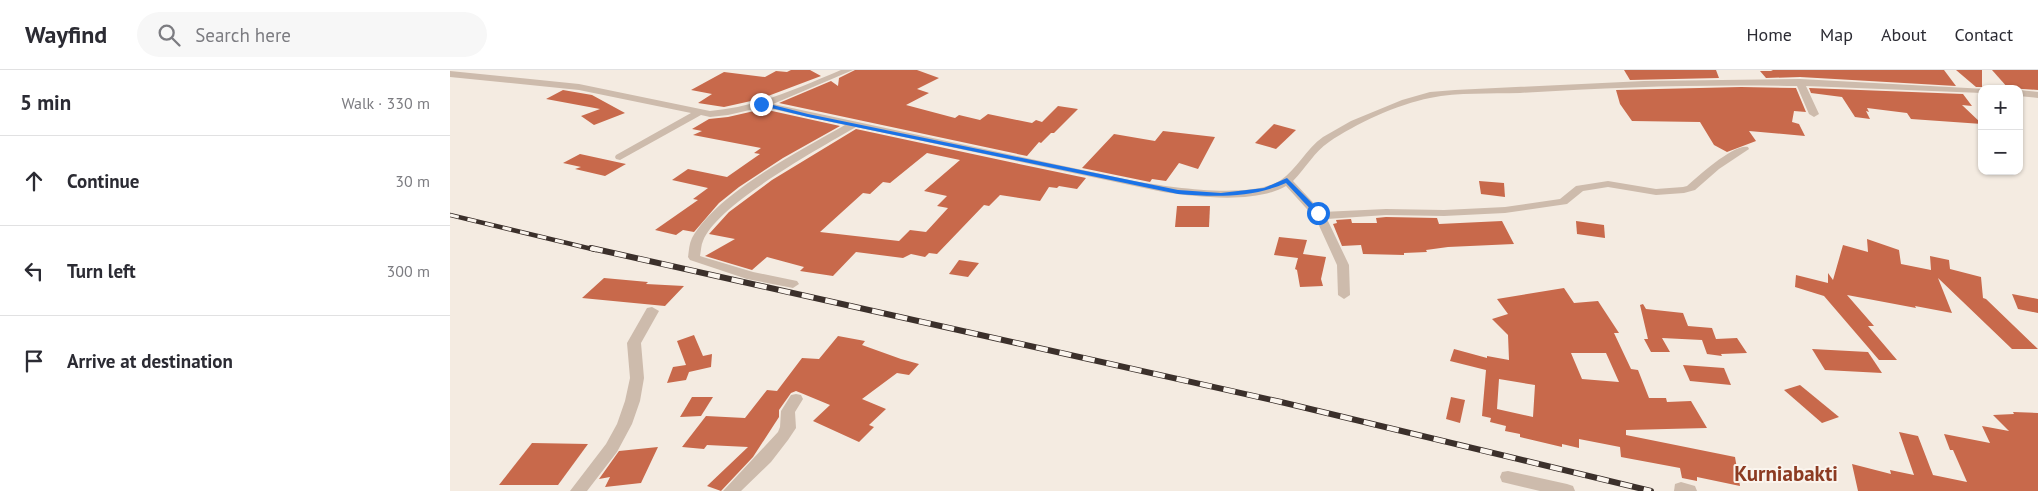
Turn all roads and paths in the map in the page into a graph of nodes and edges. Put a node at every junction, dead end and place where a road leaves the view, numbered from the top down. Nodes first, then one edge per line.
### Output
1 (849, 70) edge
2 (472, 73) edge
3 (450, 74) edge
4 (1800, 82) junction
5 (1978, 90) edge
6 (2023, 93) edge
7 (2038, 95) edge
8 (761, 104) junction
9 (699, 112) junction
10 (1814, 114) dead end
11 (854, 124) junction
12 (1744, 149) dead end
13 (620, 157) dead end
14 (1287, 180) junction
15 (1320, 216) junction
16 (793, 284) dead end
17 (1344, 295) dead end
18 (652, 311) dead end
19 (796, 399) dead end
20 (1508, 476) dead end
21 (578, 491) edge
22 (731, 491) edge
23 (1567, 491) edge

1 - 8 street
2 - 3 street
2 - 9 street
4 - 5 street
4 - 10 street
4 - 14 street
6 - 7 street
8 - 9 street
8 - 11 street
9 - 13 street
11 - 14 street
11 - 16 street
12 - 15 street
14 - 15 street
15 - 17 street
18 - 21 street
19 - 22 street
20 - 23 street

